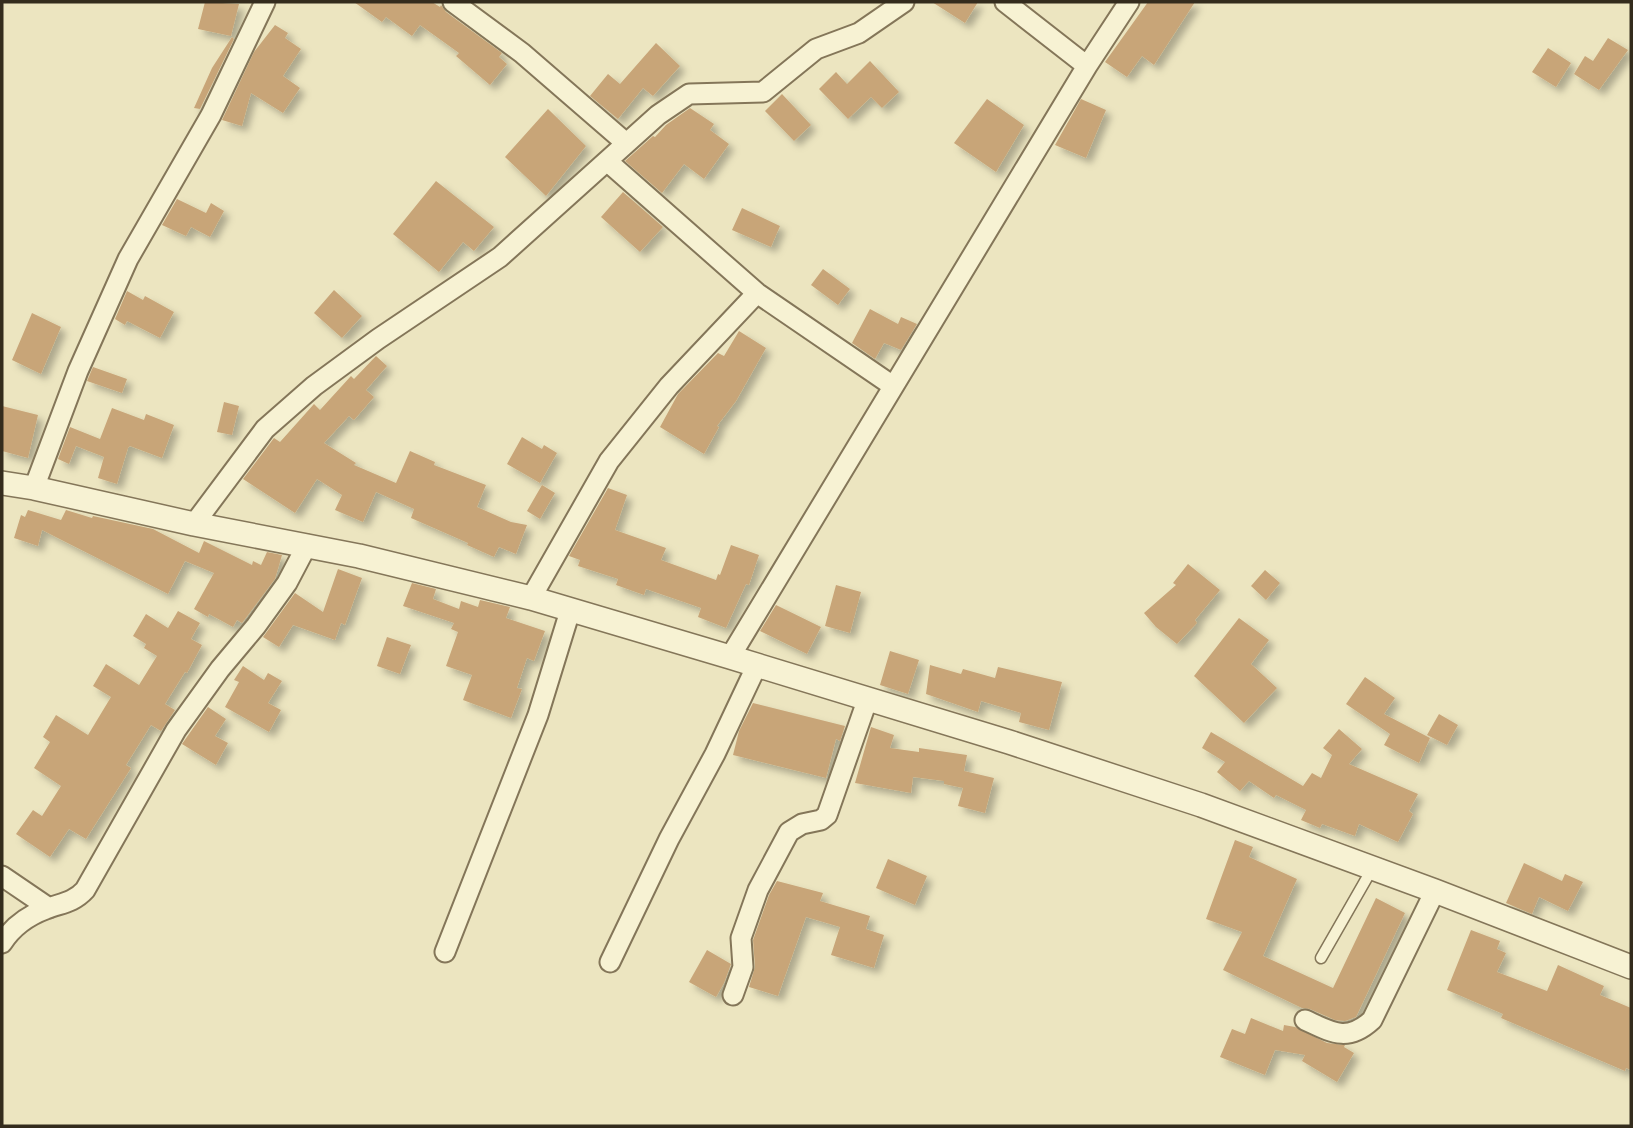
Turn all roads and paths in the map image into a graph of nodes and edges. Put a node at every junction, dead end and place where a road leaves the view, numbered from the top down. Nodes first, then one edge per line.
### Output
1 (265, 2) edge
2 (453, 2) edge
3 (904, 2) edge
4 (1005, 2) edge
5 (1129, 2) edge
6 (1087, 66) junction
7 (626, 143) junction
8 (607, 161) junction
9 (757, 293) junction
10 (893, 386) junction
11 (2, 483) edge
12 (34, 488) junction
13 (194, 524) junction
14 (307, 545) junction
15 (531, 598) junction
16 (570, 611) junction
17 (730, 657) junction
18 (757, 665) junction
19 (867, 698) junction
20 (1372, 869) junction
21 (2, 876) edge
22 (1435, 891) junction
23 (49, 908) junction
24 (2, 943) edge
25 (445, 952) dead end
26 (1321, 958) dead end
27 (610, 962) dead end
28 (1631, 967) edge
29 (733, 995) dead end
30 (1305, 1020) dead end

1 - 12 street
2 - 7 street
3 - 7 street
4 - 6 street
5 - 6 street
6 - 10 street
7 - 8 street
8 - 9 street
8 - 13 street
9 - 10 street
9 - 15 street
10 - 17 street
11 - 12 street
12 - 13 street
13 - 14 street
14 - 15 street
14 - 23 street
15 - 16 street
16 - 17 street
16 - 25 street
17 - 18 street
18 - 19 street
18 - 27 street
19 - 20 street
19 - 29 street
20 - 22 street
20 - 26 lane
21 - 23 street
22 - 28 street
22 - 30 street
23 - 24 street

